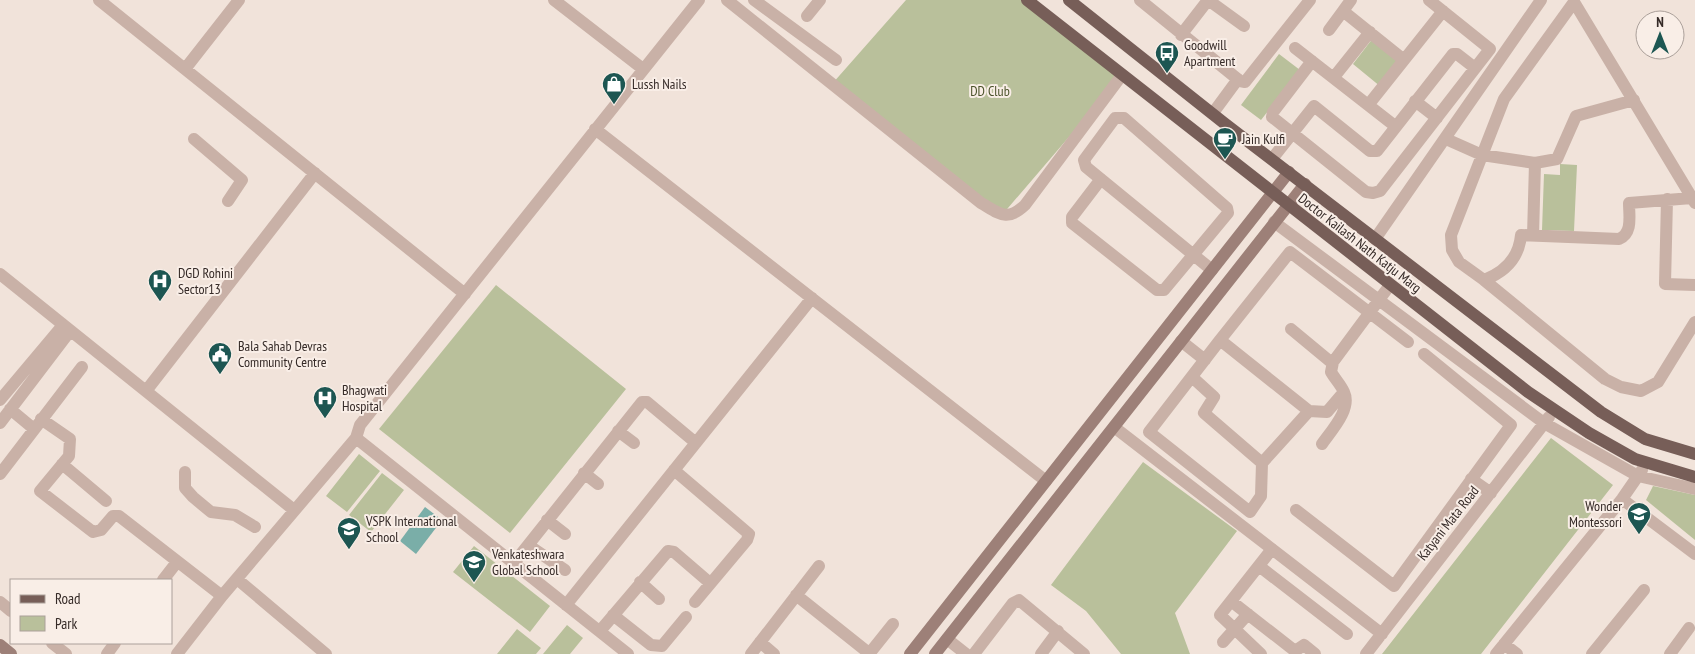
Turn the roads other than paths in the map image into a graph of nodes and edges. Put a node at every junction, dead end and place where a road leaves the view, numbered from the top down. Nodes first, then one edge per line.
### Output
1 (99, 0) edge
2 (239, 0) edge
3 (554, 0) edge
4 (699, 0) edge
5 (727, 0) edge
6 (754, 0) edge
7 (820, 0) edge
8 (1027, 0) edge
9 (1068, 0) edge
10 (1140, 0) edge
11 (1208, 0) edge
12 (1310, 0) edge
13 (1351, 0) edge
14 (1429, 0) edge
15 (1541, 0) edge
16 (1343, 11) junction
17 (1443, 11) junction
18 (807, 16) dead end
19 (1244, 26) dead end
20 (1329, 30) dead end
21 (1370, 32) junction
22 (1181, 35) junction
23 (1295, 48) dead end
24 (836, 60) dead end
25 (1404, 60) junction
26 (1312, 61) junction
27 (1476, 68) junction
28 (185, 69) junction
29 (642, 69) junction
30 (1122, 76) junction
31 (1334, 77) junction
32 (1238, 79) junction
33 (1415, 100) junction
34 (1634, 100) junction
35 (1370, 104) junction
36 (1213, 113) junction
37 (1437, 118) junction
38 (1395, 126) junction
39 (595, 129) junction
40 (1292, 133) junction
41 (194, 139) dead end
42 (1446, 139) junction
43 (1482, 155) junction
44 (1272, 159) junction
45 (1535, 163) junction
46 (1289, 172) junction
47 (315, 173) junction
48 (1101, 179) junction
49 (1305, 184) junction
50 (1272, 194) junction
51 (1667, 199) junction
52 (228, 201) dead end
53 (1693, 201) edge
54 (1288, 206) junction
55 (1274, 222) junction
56 (1533, 236) junction
57 (1375, 239) junction
58 (1193, 255) junction
59 (1212, 270) junction
60 (0, 274) edge
61 (1484, 280) junction
62 (1390, 285) junction
63 (1695, 285) edge
64 (465, 294) junction
65 (812, 298) junction
66 (1380, 299) junction
67 (1370, 312) junction
68 (1695, 322) edge
69 (67, 328) junction
70 (1291, 330) dead end
71 (1220, 340) junction
72 (1181, 341) junction
73 (1408, 342) dead end
74 (1424, 354) dead end
75 (1457, 357) junction
76 (1206, 360) junction
77 (1332, 363) junction
78 (82, 367) dead end
79 (1446, 372) junction
80 (1192, 378) junction
81 (146, 391) junction
82 (1344, 392) junction
83 (1, 396) edge
84 (10, 409) junction
85 (1555, 410) junction
86 (1309, 411) junction
87 (0, 423) edge
88 (1544, 423) junction
89 (37, 424) junction
90 (1114, 427) junction
91 (618, 431) junction
92 (356, 438) junction
93 (634, 443) dead end
94 (696, 443) junction
95 (1322, 444) dead end
96 (1695, 454) edge
97 (1262, 463) junction
98 (1647, 463) junction
99 (62, 464) junction
100 (674, 470) junction
101 (186, 472) dead end
102 (584, 473) junction
103 (0, 474) edge
104 (1638, 476) junction
105 (1695, 477) edge
106 (1471, 479) junction
107 (1046, 481) junction
108 (598, 484) dead end
109 (1695, 489) edge
110 (1491, 493) junction
111 (1622, 499) junction
112 (106, 501) dead end
113 (294, 510) junction
114 (1296, 510) dead end
115 (547, 520) junction
116 (255, 527) dead end
117 (565, 534) dead end
118 (528, 545) junction
119 (1272, 549) junction
120 (1695, 554) edge
121 (177, 562) junction
122 (513, 564) junction
123 (819, 566) dead end
124 (1259, 566) junction
125 (564, 570) dead end
126 (164, 579) edge
127 (237, 579) junction
128 (640, 582) junction
129 (710, 583) junction
130 (1644, 590) dead end
131 (796, 595) junction
132 (222, 596) junction
133 (660, 599) dead end
134 (1231, 601) junction
135 (0, 602) edge
136 (695, 602) dead end
137 (566, 605) junction
138 (10, 610) edge
139 (1248, 614) junction
140 (614, 615) junction
141 (686, 617) dead end
142 (893, 624) dead end
143 (1689, 628) dead end
144 (1234, 629) junction
145 (600, 632) junction
146 (1058, 632) junction
147 (1347, 634) dead end
148 (1382, 634) junction
149 (947, 639) junction
150 (760, 642) junction
151 (1223, 642) dead end
152 (53, 644) edge
153 (0, 645) edge
154 (1500, 649) edge
155 (1081, 653) edge
156 (1294, 653) edge
157 (11, 654) edge
158 (66, 654) edge
159 (177, 654) edge
160 (326, 654) edge
161 (628, 654) edge
162 (750, 654) edge
163 (774, 654) edge
164 (869, 654) edge
165 (910, 654) edge
166 (935, 654) edge
167 (966, 654) edge
168 (974, 654) edge
169 (1041, 654) edge
170 (1262, 654) edge
171 (1315, 654) edge
172 (1366, 654) edge
173 (1517, 654) edge
174 (1592, 654) edge
175 (1670, 654) edge

1 - 28 street
2 - 28 street
3 - 29 street
4 - 29 street
5 - 30 street
6 - 24 street
7 - 18 street
8 - 30 main road, Doctor Kailash Nath Katju Marg
9 - 36 main road, Doctor Kailash Nath Katju Marg
10 - 22 street
11 - 19 street
11 - 22 street
12 - 32 street
13 - 16 street
14 - 17 street
15 - 42 street
16 - 20 street
16 - 21 street
17 - 25 street
17 - 27 street
21 - 25 street
21 - 31 street
22 - 32 street
23 - 26 street
25 - 35 street
26 - 31 street
26 - 40 street
27 - 33 street
27 - 37 street
28 - 47 street
29 - 39 street
30 - 50 main road, Doctor Kailash Nath Katju Marg
31 - 35 street
32 - 36 street
33 - 37 street
33 - 38 street
34 - 43 street
34 - 45 street
34 - 53 street
35 - 38 street
36 - 44 main road, Doctor Kailash Nath Katju Marg
37 - 40 street
38 - 40 street
39 - 64 street
39 - 65 street
40 - 44 street
41 - 52 street
42 - 43 street
42 - 57 street
43 - 45 street
43 - 61 street
44 - 46 main road, Doctor Kailash Nath Katju Marg
45 - 56 street
46 - 49 main road, Doctor Kailash Nath Katju Marg
46 - 50 street
47 - 64 street
47 - 81 street
48 - 58 street
48 - 58 street
48 - 58 street
49 - 54 street
49 - 57 main road, Doctor Kailash Nath Katju Marg
50 - 54 main road, Doctor Kailash Nath Katju Marg
50 - 59 street
51 - 53 street
51 - 56 street
51 - 63 street
54 - 55 street
54 - 62 main road, Doctor Kailash Nath Katju Marg
55 - 66 street
55 - 72 street
56 - 61 street
57 - 96 main road, Doctor Kailash Nath Katju Marg
58 - 59 street
59 - 107 street
60 - 69 street
61 - 68 street
62 - 66 street
62 - 85 main road, Doctor Kailash Nath Katju Marg
64 - 92 street
65 - 94 street
65 - 107 street
66 - 67 street
66 - 75 street
67 - 71 street
67 - 73 street
67 - 77 street
69 - 81 street
69 - 83 street
69 - 84 street
70 - 77 street
71 - 76 street
71 - 86 street
72 - 76 street
72 - 90 street
74 - 79 street
75 - 79 street
75 - 88 street
76 - 80 street
77 - 82 street
78 - 89 street
79 - 106 street
80 - 97 street
80 - 97 street
81 - 113 street
82 - 86 street
82 - 95 street
84 - 87 street
84 - 89 street
85 - 88 street, Katyani Mata Road
85 - 98 main road, Doctor Kailash Nath Katju Marg
86 - 97 street
88 - 104 street
88 - 110 street, Katyani Mata Road
89 - 99 street
89 - 103 street
90 - 119 street
90 - 149 street
91 - 93 street
91 - 94 street
91 - 102 street
92 - 113 street
92 - 122 street
94 - 100 street
98 - 104 street
98 - 105 main road, Doctor Kailash Nath Katju Marg
99 - 112 street
99 - 121 street
100 - 129 street
100 - 137 street
101 - 116 street
102 - 108 street
102 - 115 street
104 - 109 street
104 - 111 street
106 - 110 street
106 - 114 street
107 - 165 street
110 - 148 street, Katyani Mata Road
111 - 120 street
111 - 154 street
113 - 127 street
115 - 117 street
115 - 118 street
118 - 122 street
118 - 125 street
119 - 124 street
119 - 148 street
121 - 126 street
121 - 132 street
122 - 137 street
123 - 131 street
124 - 134 street
124 - 147 street
127 - 132 street
127 - 160 street
128 - 129 street
128 - 133 street
128 - 140 street
129 - 136 street
130 - 174 street
131 - 150 street
131 - 164 street
132 - 159 street
134 - 139 street
134 - 144 street
135 - 138 street
137 - 145 street
139 - 144 street
139 - 156 street
140 - 141 street
140 - 145 street
142 - 164 street
143 - 175 street
144 - 151 street
144 - 170 street
145 - 161 street
146 - 155 street
146 - 168 street
146 - 169 street
148 - 172 street, Katyani Mata Road
149 - 166 street
149 - 167 street
150 - 162 street
150 - 163 street
152 - 158 street
153 - 157 street
154 - 173 street
156 - 171 street

